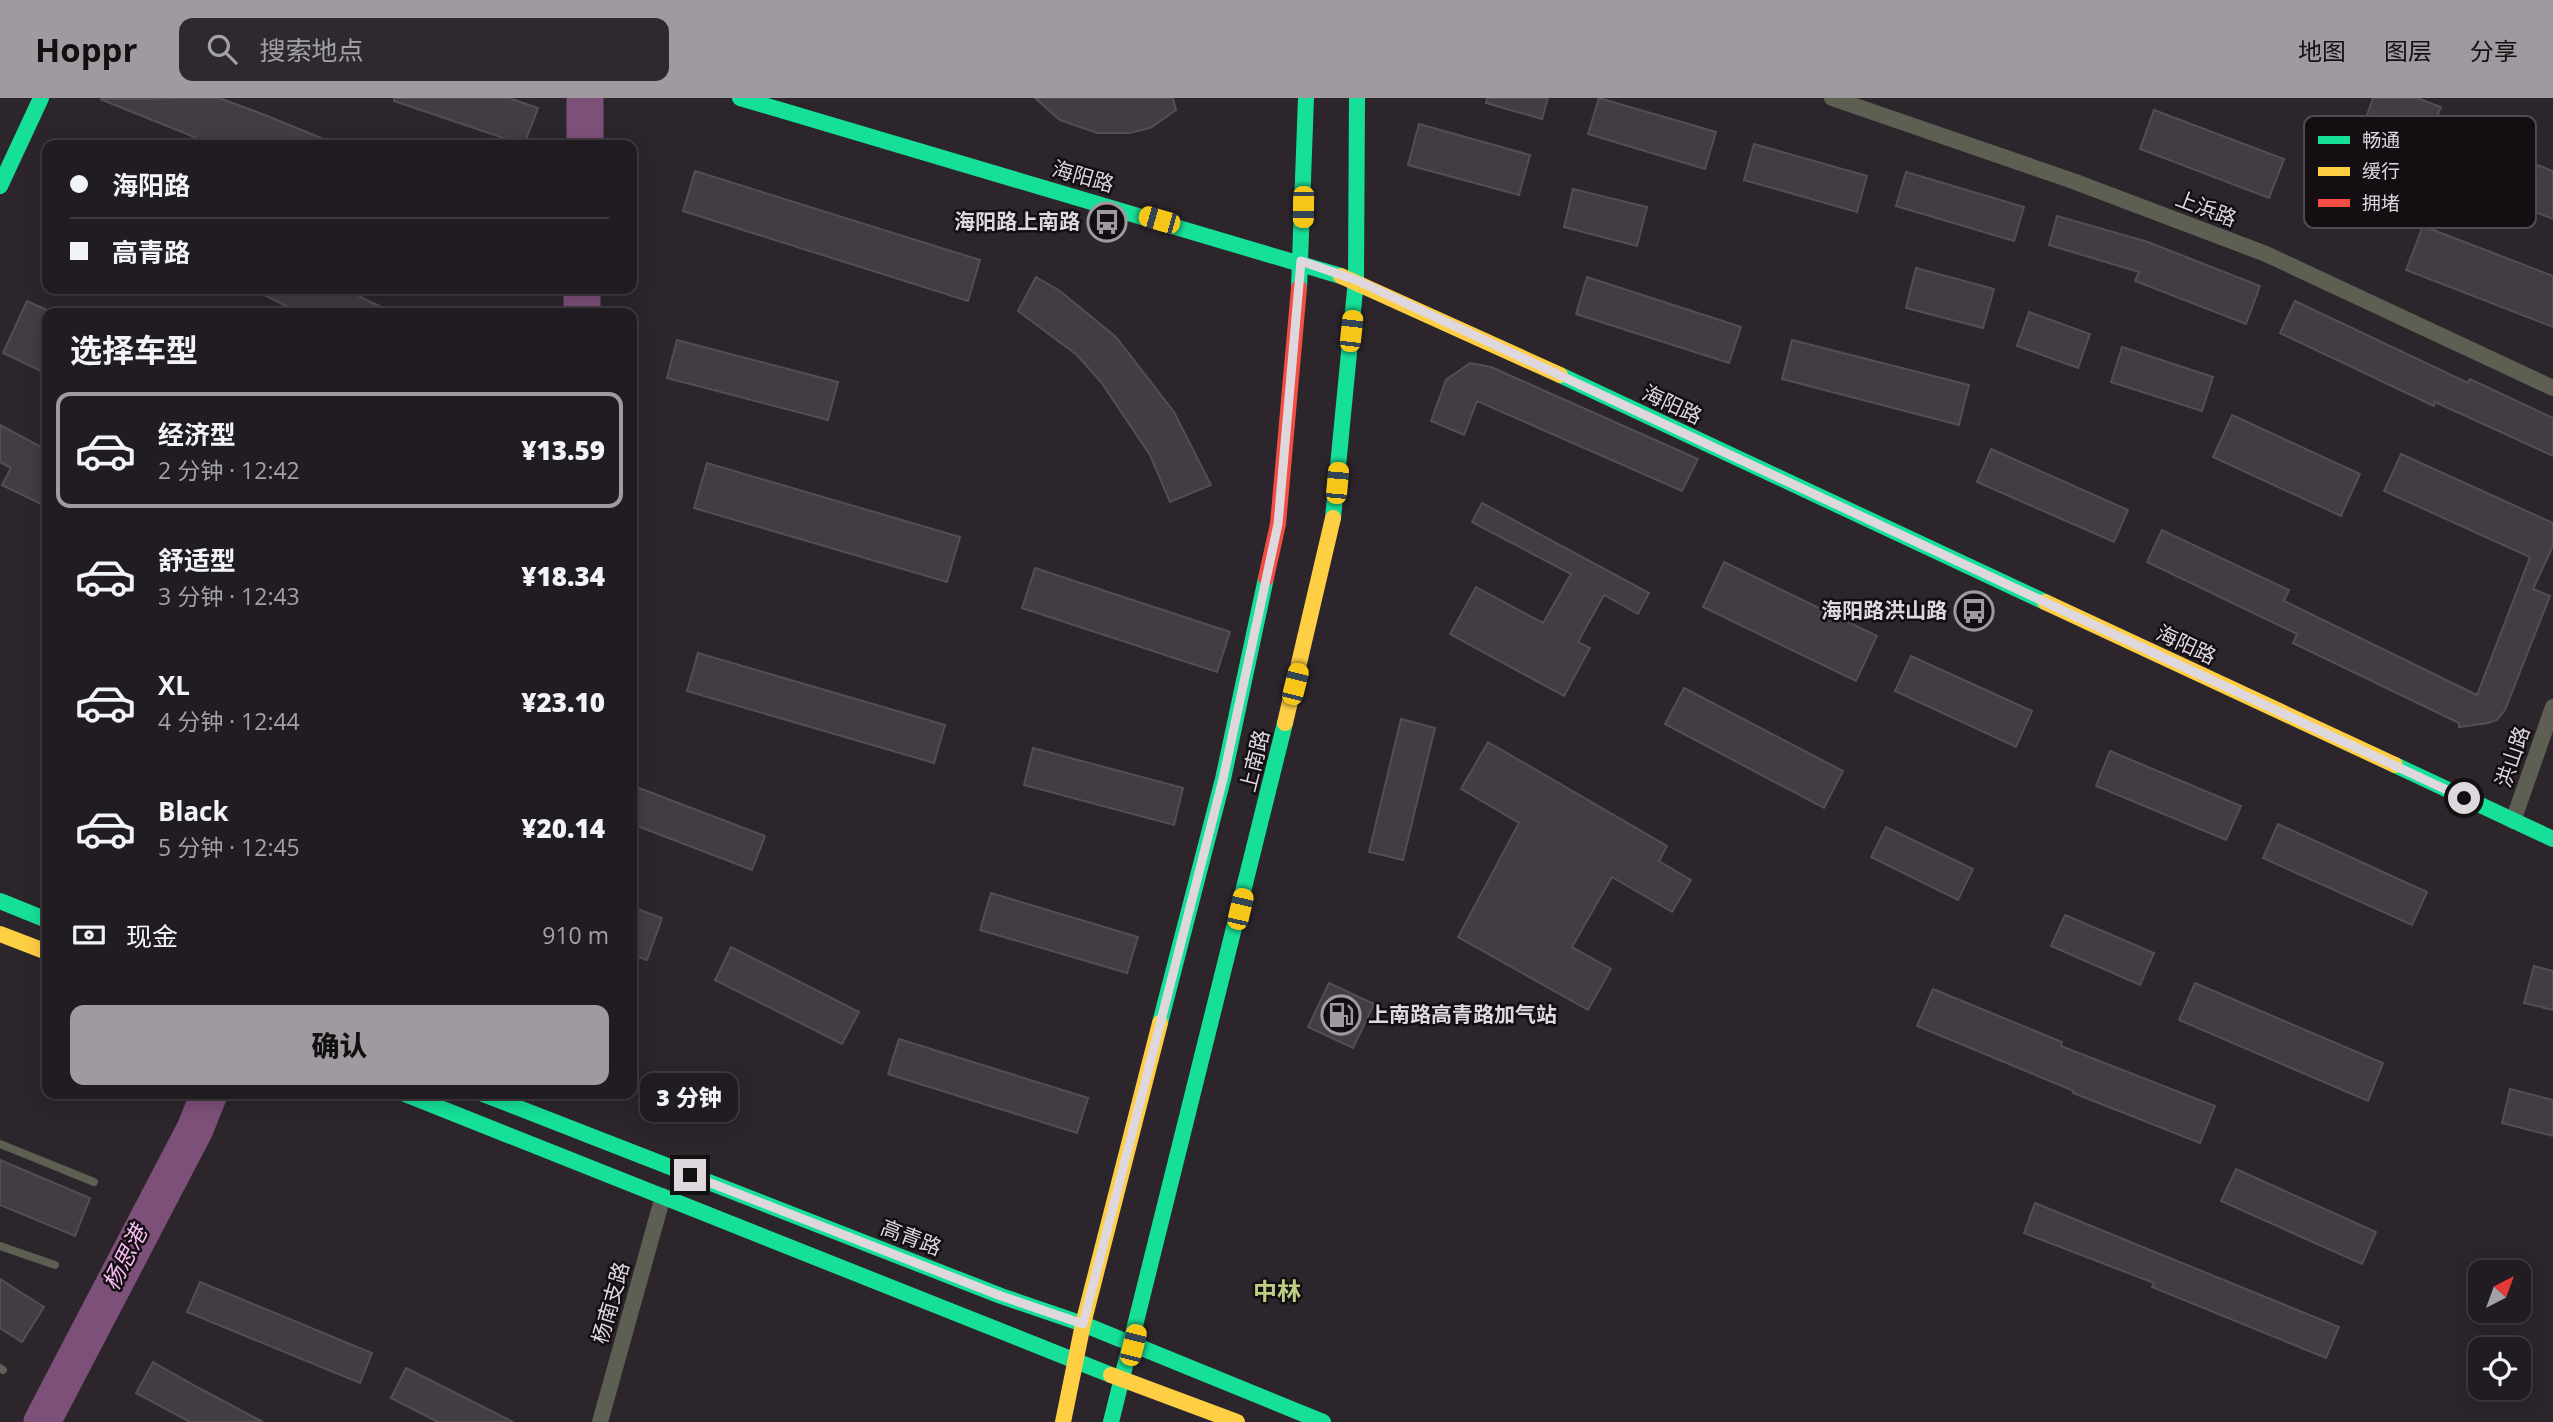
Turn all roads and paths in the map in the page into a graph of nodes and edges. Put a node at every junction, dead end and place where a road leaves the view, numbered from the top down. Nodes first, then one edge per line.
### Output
1 (41, 98) edge
2 (740, 98) edge
3 (1306, 98) edge
4 (1357, 98) edge
5 (1832, 98) edge
6 (0, 186) edge
7 (1301, 261) junction
8 (1356, 280) junction
9 (2553, 388) edge
10 (2553, 708) edge
11 (2513, 821) junction
12 (2553, 839) edge
13 (0, 901) edge
14 (42, 918) edge
15 (0, 934) edge
16 (42, 950) edge
17 (418, 1099) edge
18 (496, 1099) edge
19 (0, 1144) edge
20 (94, 1182) dead end
21 (663, 1196) junction
22 (0, 1246) edge
23 (54, 1265) dead end
24 (1083, 1324) junction
25 (1133, 1345) junction
26 (1077, 1361) junction
27 (1121, 1379) junction
28 (600, 1422) edge
29 (1063, 1422) edge
30 (1111, 1422) edge
31 (1237, 1422) edge
32 (1323, 1422) edge

1 - 6 main road
2 - 7 main road, 海阳路
3 - 7 main road, 上南路
4 - 8 main road, 上南路
5 - 9 street, 上浜路
7 - 8 main road, 海阳路
7 - 24 main road, 上南路
8 - 11 main road, 海阳路
8 - 25 main road, 上南路
10 - 11 street, 洪山路
11 - 12 main road, 海阳路
13 - 14 main road
15 - 16 main road
17 - 21 main road
18 - 24 main road, 高青路
19 - 20 lane
21 - 26 main road
21 - 28 street, 杨南支路
22 - 23 lane
24 - 25 main road, 高青路
24 - 26 main road, 上南路
25 - 27 main road, 上南路
25 - 32 main road, 高青路
26 - 27 main road
26 - 29 main road, 上南路
27 - 30 main road, 上南路
27 - 31 main road

